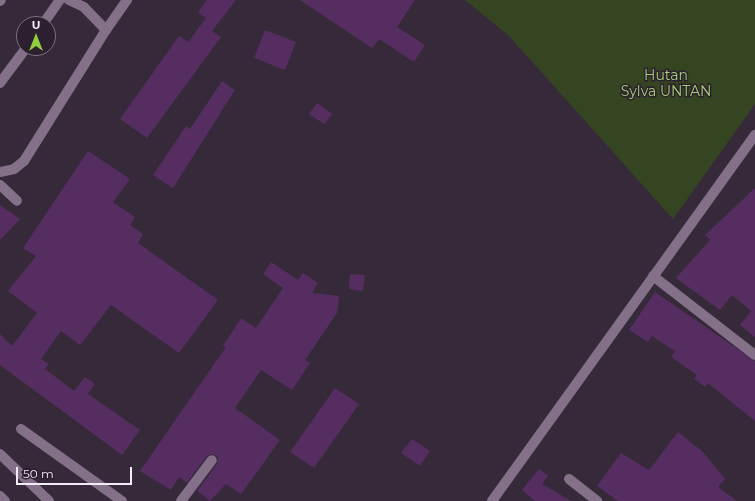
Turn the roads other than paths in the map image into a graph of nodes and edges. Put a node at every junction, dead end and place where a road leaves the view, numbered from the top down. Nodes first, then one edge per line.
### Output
1 (60, 0) edge
2 (69, 0) edge
3 (127, 0) edge
4 (49, 16) edge
5 (106, 30) junction
6 (20, 56) edge
7 (0, 83) edge
8 (755, 136) edge
9 (0, 172) edge
10 (0, 185) edge
11 (17, 201) dead end
12 (653, 276) junction
13 (755, 355) edge
14 (21, 429) dead end
15 (0, 454) edge
16 (212, 460) dead end
17 (569, 479) dead end
18 (0, 496) edge
19 (5, 501) edge
20 (49, 501) edge
21 (122, 501) edge
22 (182, 501) edge
23 (492, 501) edge
24 (597, 501) edge

1 - 4 lane
2 - 5 lane
3 - 5 lane
5 - 9 lane
6 - 7 lane
8 - 12 lane
10 - 11 lane
12 - 13 lane
12 - 23 lane
14 - 21 lane
15 - 20 lane
16 - 22 lane
17 - 24 lane
18 - 19 lane

